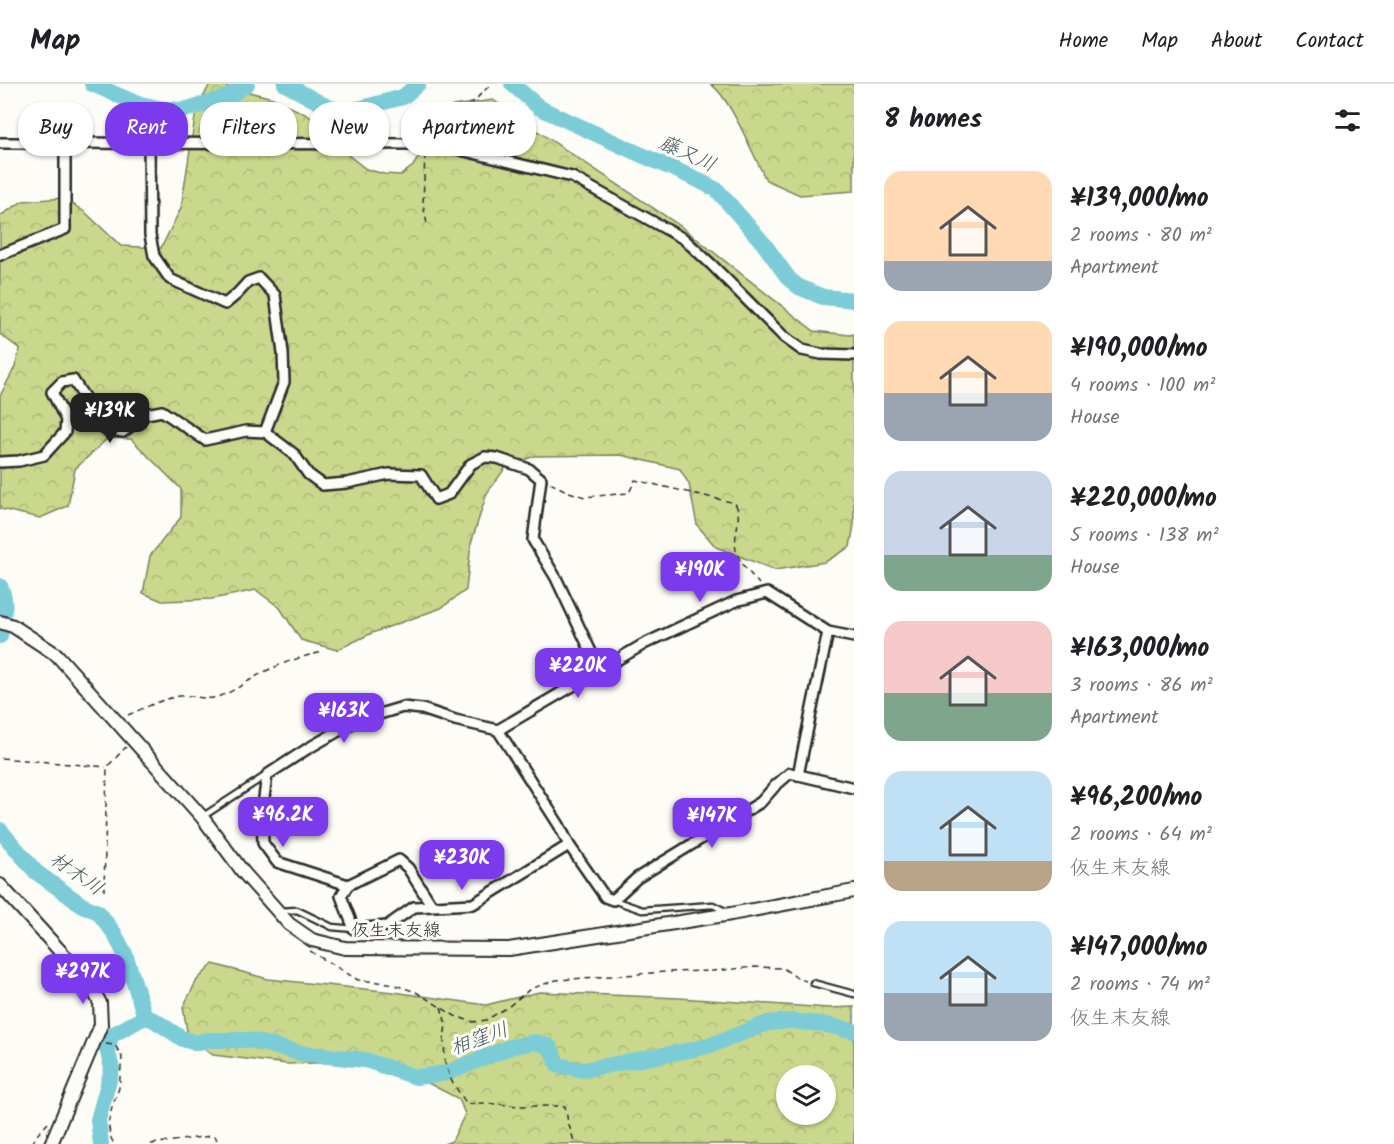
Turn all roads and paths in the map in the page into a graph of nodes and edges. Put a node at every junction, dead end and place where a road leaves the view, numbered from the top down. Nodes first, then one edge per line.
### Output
1 (491, 84) edge
2 (473, 102) edge
3 (0, 143) edge
4 (18, 143) edge
5 (188, 143) edge
6 (401, 144) edge
7 (65, 156) edge
8 (149, 156) edge
9 (429, 156) edge
10 (482, 156) edge
11 (427, 224) dead end
12 (0, 255) edge
13 (854, 355) edge
14 (265, 432) junction
15 (0, 462) edge
16 (541, 479) junction
17 (767, 593) junction
18 (0, 622) edge
19 (828, 632) junction
20 (854, 637) edge
21 (324, 651) dead end
22 (600, 670) junction
23 (117, 722) junction
24 (498, 730) junction
25 (133, 740) junction
26 (0, 758) edge
27 (107, 767) junction
28 (267, 775) junction
29 (798, 775) junction
30 (854, 788) edge
31 (202, 817) junction
32 (569, 845) junction
33 (0, 885) edge
34 (348, 885) junction
35 (104, 891) dead end
36 (854, 891) edge
37 (613, 900) junction
38 (432, 906) junction
39 (278, 911) junction
40 (731, 914) junction
41 (354, 929) junction
42 (308, 949) dead end
43 (813, 983) joint
44 (854, 994) edge
45 (441, 1006) junction
46 (115, 1045) dead end
47 (51, 1144) edge
48 (114, 1144) edge
49 (151, 1144) edge
50 (219, 1144) edge
51 (575, 1144) edge

1 - 2 path
3 - 4 street
5 - 6 street
7 - 12 street
8 - 14 street
9 - 11 path
10 - 13 street
14 - 15 street
14 - 16 street
16 - 17 path
16 - 22 street
17 - 19 street
17 - 22 street
18 - 23 main road, 仮生末友線
19 - 20 street
19 - 29 street
21 - 23 path
22 - 24 street
23 - 25 main road, 仮生末友線
24 - 28 street
24 - 32 street
25 - 27 path
25 - 31 main road, 仮生末友線
26 - 27 path
27 - 35 path
28 - 31 lane
28 - 34 street
29 - 30 street
29 - 37 street
31 - 39 main road, 仮生末友線
32 - 37 street
32 - 38 street
33 - 47 main road
34 - 38 street
34 - 41 street
36 - 40 main road, 仮生末友線
37 - 40 lane
38 - 41 street
39 - 40 main road, 仮生末友線
39 - 41 lane
42 - 45 path
43 - 44 lane
43 - 45 path
45 - 51 path
46 - 48 path
49 - 50 path

